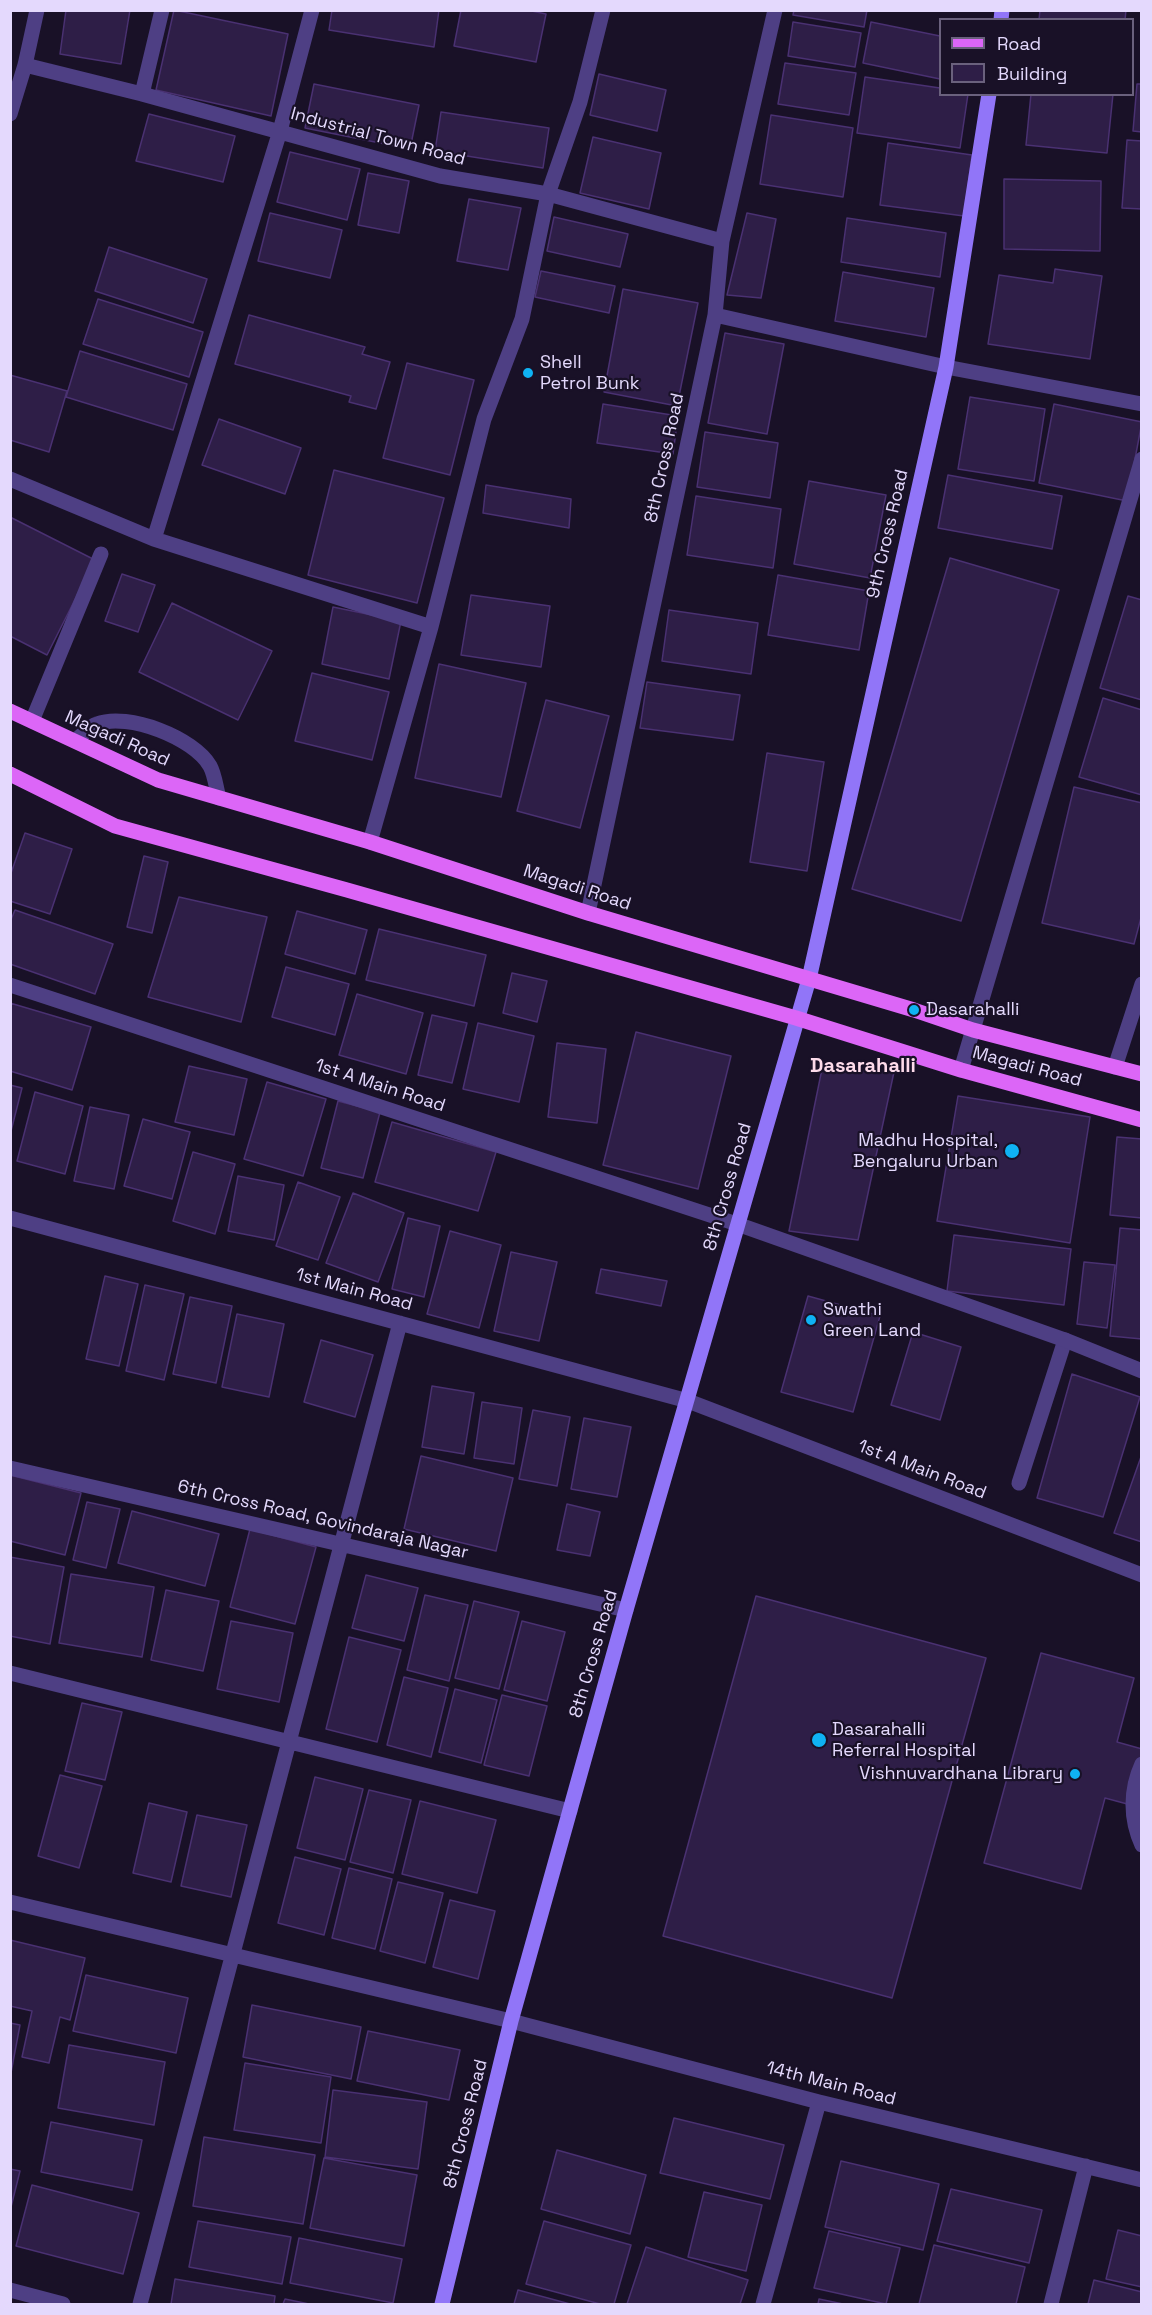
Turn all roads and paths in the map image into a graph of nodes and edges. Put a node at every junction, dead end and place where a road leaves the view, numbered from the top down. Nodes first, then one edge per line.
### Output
1 (37, 10) edge
2 (162, 10) edge
3 (312, 10) edge
4 (603, 10) edge
5 (776, 10) edge
6 (25, 64) junction
7 (142, 94) junction
8 (989, 96) edge
9 (10, 114) edge
10 (280, 131) junction
11 (548, 194) junction
12 (722, 241) junction
13 (715, 315) junction
14 (946, 367) junction
15 (1142, 404) edge
16 (1142, 459) edge
17 (10, 479) edge
18 (154, 539) junction
19 (101, 554) dead end
20 (431, 627) junction
21 (10, 711) edge
22 (32, 721) junction
23 (75, 741) junction
24 (10, 774) edge
25 (219, 798) junction
26 (370, 842) junction
27 (588, 913) junction
28 (809, 979) junction
29 (1142, 984) edge
30 (10, 985) edge
31 (796, 1018) junction
32 (973, 1030) junction
33 (1115, 1067) junction
34 (961, 1070) junction
35 (1142, 1074) edge
36 (1142, 1119) edge
37 (10, 1218) edge
38 (737, 1224) junction
39 (400, 1323) junction
40 (1065, 1340) junction
41 (1142, 1371) edge
42 (688, 1401) junction
43 (10, 1468) edge
44 (1019, 1483) dead end
45 (341, 1545) junction
46 (1142, 1575) edge
47 (626, 1610) junction
48 (10, 1673) edge
49 (290, 1742) junction
50 (1142, 1764) edge
51 (570, 1811) junction
52 (1142, 1845) edge
53 (10, 1902) edge
54 (233, 1955) junction
55 (511, 2021) junction
56 (819, 2102) junction
57 (1086, 2166) junction
58 (1141, 2179) edge
59 (10, 2290) edge
60 (63, 2304) edge
61 (140, 2304) edge
62 (442, 2304) edge
63 (763, 2304) edge
64 (1051, 2304) edge

1 - 6 street
2 - 7 street
3 - 10 street
4 - 11 street
5 - 12 street, 8th Cross Road
6 - 7 street, Industrial Town Road
6 - 9 street
7 - 10 street, Industrial Town Road
8 - 14 main road, 9th Cross Road
10 - 11 street, Industrial Town Road
10 - 18 street
11 - 12 street, Industrial Town Road
11 - 20 street
12 - 13 street, 8th Cross Road
13 - 14 street
13 - 27 street, 8th Cross Road
14 - 15 street
14 - 28 main road, 9th Cross Road
16 - 32 street
17 - 18 street
18 - 20 street
19 - 22 street
20 - 26 street
21 - 22 main road, Magadi Road
22 - 23 main road, Magadi Road
23 - 25 main road, Magadi Road
23 - 25 street
24 - 31 main road, Magadi Road
25 - 26 main road, Magadi Road
26 - 27 main road, Magadi Road
27 - 28 main road, Magadi Road
28 - 31 main road, 9th Cross Road
28 - 32 main road, Magadi Road
29 - 33 street
30 - 38 street, 1st A Main Road
31 - 34 main road, Magadi Road
31 - 38 main road, 8th Cross Road
32 - 33 main road, Magadi Road
32 - 34 street
33 - 35 main road, Magadi Road
34 - 36 main road, Magadi Road
37 - 39 street, 1st Main Road
38 - 40 street, 1st A Main Road
38 - 42 main road, 8th Cross Road
39 - 42 street, 1st Main Road
39 - 45 street
40 - 41 street, 1st A Main Road
40 - 44 street
42 - 46 street, 1st A Main Road
42 - 47 main road, 8th Cross Road
43 - 45 street, 6th Cross Road, Govindaraja Nagar
45 - 47 street, 6th Cross Road, Govindaraja Nagar
45 - 49 street
47 - 51 main road, 8th Cross Road
48 - 49 street
49 - 51 street
49 - 54 street
50 - 52 street
51 - 55 main road, 8th Cross Road
53 - 54 street, 14th Main Road
54 - 55 street, 14th Main Road
54 - 61 street
55 - 56 street, 14th Main Road
55 - 62 main road, 8th Cross Road
56 - 57 street, 14th Main Road
56 - 63 street
57 - 58 street, 14th Main Road
57 - 64 street
59 - 60 street

